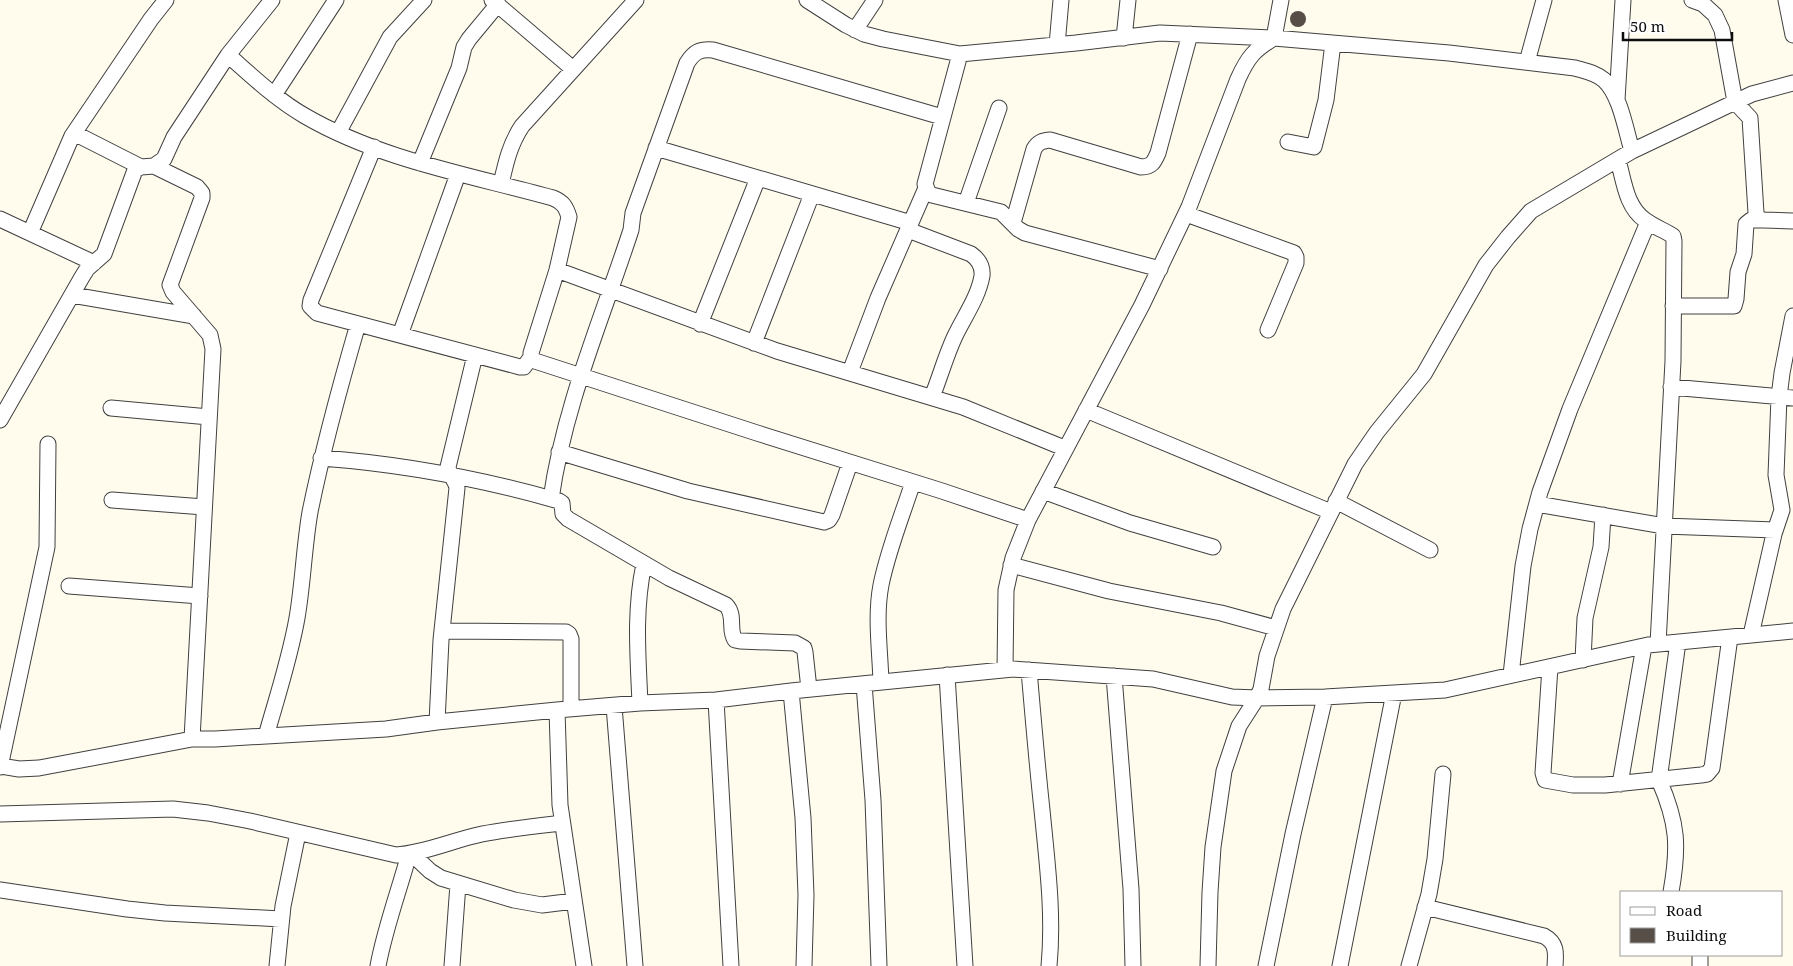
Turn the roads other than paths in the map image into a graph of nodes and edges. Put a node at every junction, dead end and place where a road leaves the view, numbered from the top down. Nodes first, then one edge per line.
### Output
1 (166, 0) edge
2 (272, 0) edge
3 (336, 0) edge
4 (424, 0) edge
5 (636, 0) edge
6 (807, 0) edge
7 (875, 0) edge
8 (1060, 0) edge
9 (1128, 0) edge
10 (1281, 0) edge
11 (1544, 0) edge
12 (1623, 0) edge
13 (1692, 0) edge
14 (1786, 0) edge
15 (495, 2) edge
16 (855, 30) junction
17 (1190, 34) junction
18 (1793, 35) edge
19 (1124, 38) junction
20 (1274, 38) junction
21 (1332, 43) junction
22 (1057, 45) junction
23 (960, 54) junction
24 (228, 55) junction
25 (1527, 62) junction
26 (573, 69) junction
27 (1793, 83) edge
28 (274, 95) junction
29 (1617, 102) junction
30 (1736, 102) junction
31 (999, 108) dead end
32 (942, 117) junction
33 (74, 133) junction
34 (338, 133) junction
35 (1288, 142) dead end
36 (374, 147) junction
37 (656, 148) junction
38 (1632, 152) junction
39 (1618, 160) junction
40 (420, 163) junction
41 (148, 167) junction
42 (458, 174) junction
43 (758, 178) junction
44 (502, 184) junction
45 (926, 188) junction
46 (812, 194) junction
47 (966, 203) junction
48 (1186, 214) junction
49 (0, 219) edge
50 (1763, 220) junction
51 (1793, 221) edge
52 (1648, 222) junction
53 (1013, 223) junction
54 (909, 227) junction
55 (30, 233) junction
56 (94, 263) junction
57 (1160, 269) junction
58 (557, 270) junction
59 (611, 291) junction
60 (72, 294) junction
61 (1673, 306) junction
62 (194, 316) junction
63 (1793, 316) edge
64 (358, 324) junction
65 (700, 324) junction
66 (1268, 330) dead end
67 (400, 335) junction
68 (754, 343) junction
69 (475, 355) junction
70 (531, 357) junction
71 (850, 372) junction
72 (581, 375) junction
73 (1672, 387) junction
74 (932, 397) junction
75 (1786, 397) edge
76 (111, 408) dead end
77 (1086, 410) junction
78 (209, 417) junction
79 (0, 420) edge
80 (48, 444) dead end
81 (1064, 448) junction
82 (559, 452) junction
83 (321, 458) junction
84 (850, 463) junction
85 (451, 476) junction
86 (913, 482) junction
87 (1043, 491) junction
88 (551, 499) junction
89 (112, 500) dead end
90 (1537, 504) junction
91 (1333, 506) junction
92 (204, 507) junction
93 (1603, 515) junction
94 (1028, 520) junction
95 (1664, 526) junction
96 (1775, 530) junction
97 (1213, 548) dead end
98 (1430, 550) dead end
99 (644, 564) junction
100 (1011, 565) junction
101 (69, 586) dead end
102 (200, 596) junction
103 (1276, 628) junction
104 (442, 631) junction
105 (1793, 631) edge
106 (1751, 635) junction
107 (1730, 637) junction
108 (1678, 642) junction
109 (1651, 645) junction
110 (1583, 660) junction
111 (1550, 667) junction
112 (1005, 670) junction
113 (1029, 670) junction
114 (1511, 675) junction
115 (947, 676) junction
116 (1114, 676) junction
117 (881, 682) junction
118 (864, 684) junction
119 (809, 689) junction
120 (791, 691) junction
121 (1394, 693) junction
122 (1325, 697) junction
123 (1257, 698) junction
124 (716, 700) junction
125 (640, 704) junction
126 (614, 706) junction
127 (564, 710) junction
128 (437, 722) junction
129 (266, 736) junction
130 (192, 739) junction
131 (0, 767) edge
132 (1443, 774) dead end
133 (1659, 780) junction
134 (1620, 784) junction
135 (0, 814) edge
136 (562, 823) junction
137 (298, 833) junction
138 (411, 854) junction
139 (458, 884) junction
140 (0, 890) edge
141 (1671, 891) edge
142 (574, 901) junction
143 (1425, 907) junction
144 (281, 919) junction
145 (277, 966) edge
146 (378, 966) edge
147 (452, 966) edge
148 (584, 966) edge
149 (634, 966) edge
150 (731, 966) edge
151 (804, 966) edge
152 (879, 966) edge
153 (965, 966) edge
154 (1049, 966) edge
155 (1133, 966) edge
156 (1208, 966) edge
157 (1266, 966) edge
158 (1340, 966) edge
159 (1409, 966) edge
160 (1555, 966) edge

1 - 33 street
2 - 24 street
3 - 28 street
4 - 34 street
5 - 26 street
6 - 16 street
7 - 16 street
8 - 22 street
9 - 19 street
10 - 20 street
11 - 25 street
12 - 29 street
13 - 30 street
14 - 18 street
15 - 26 street
15 - 40 street
16 - 23 street
17 - 19 street
17 - 20 street
17 - 53 street
19 - 22 street
20 - 21 street
20 - 48 street
21 - 25 street
21 - 35 street
22 - 23 street
23 - 32 street
24 - 28 street
24 - 41 street
25 - 29 street
26 - 44 street
27 - 30 street
28 - 34 street
29 - 38 street
30 - 38 street
30 - 50 street
31 - 47 street
32 - 37 street
32 - 45 street
33 - 41 street
33 - 55 street
34 - 36 street
36 - 40 street
36 - 64 street
37 - 43 street
37 - 59 street
38 - 39 street
39 - 52 street
39 - 91 street
40 - 42 street
41 - 56 street
41 - 62 street
42 - 44 street
42 - 67 street
43 - 46 street
43 - 65 street
44 - 58 street
45 - 47 street
45 - 54 street
46 - 54 street
46 - 68 street
47 - 53 street
48 - 57 street
48 - 66 street
49 - 55 street
50 - 51 street
50 - 61 street
52 - 61 street
52 - 90 street
53 - 57 street
54 - 71 street
54 - 74 street
55 - 56 street
56 - 60 street
57 - 77 street
58 - 59 street
58 - 70 street
59 - 65 street
59 - 72 street
60 - 62 street
60 - 79 street
61 - 73 street
62 - 78 street
63 - 75 street
64 - 67 street
64 - 83 street
65 - 68 street
67 - 69 street
68 - 71 street
69 - 70 street
69 - 85 street
70 - 72 street
71 - 74 street
72 - 82 street
72 - 84 street
73 - 75 street
73 - 95 street
74 - 81 street
75 - 96 street
76 - 78 street
77 - 81 street
77 - 91 street
78 - 92 street
80 - 131 street
81 - 87 street
82 - 84 street
82 - 88 street
83 - 85 street
83 - 129 street
84 - 86 street
85 - 88 street
85 - 104 street
86 - 94 street
86 - 117 street
87 - 94 street
87 - 97 street
88 - 99 street
89 - 92 street
90 - 93 street
90 - 114 street
91 - 98 street
91 - 103 street
92 - 102 street
93 - 95 street
93 - 110 street
94 - 100 street
95 - 96 street
95 - 109 street
96 - 106 street
99 - 119 street
99 - 125 street
100 - 103 street
100 - 112 street
101 - 102 street
102 - 130 street
103 - 123 street
104 - 127 street
104 - 128 street
105 - 106 street
106 - 107 street
107 - 108 street
107 - 133 street
108 - 109 street
108 - 133 street
109 - 110 street
109 - 134 street
110 - 111 street
111 - 114 street
111 - 134 street
112 - 113 street
112 - 115 street
113 - 116 street
113 - 154 street
114 - 121 street
115 - 117 street
115 - 153 street
116 - 123 street
116 - 155 street
117 - 118 street
118 - 119 street
118 - 152 street
119 - 120 street
120 - 124 street
120 - 151 street
121 - 122 street
121 - 158 street
122 - 123 street
122 - 157 street
123 - 156 street
124 - 125 street
124 - 150 street
125 - 126 street
126 - 127 street
126 - 149 street
127 - 128 street
127 - 136 street
128 - 129 street
129 - 130 street
130 - 131 street
132 - 143 street
133 - 134 street
133 - 141 street
135 - 137 street
136 - 138 street
136 - 142 street
137 - 138 street
137 - 144 street
138 - 139 street
138 - 146 street
139 - 142 street
139 - 147 street
140 - 144 street
142 - 148 street
143 - 159 street
143 - 160 street
144 - 145 street

